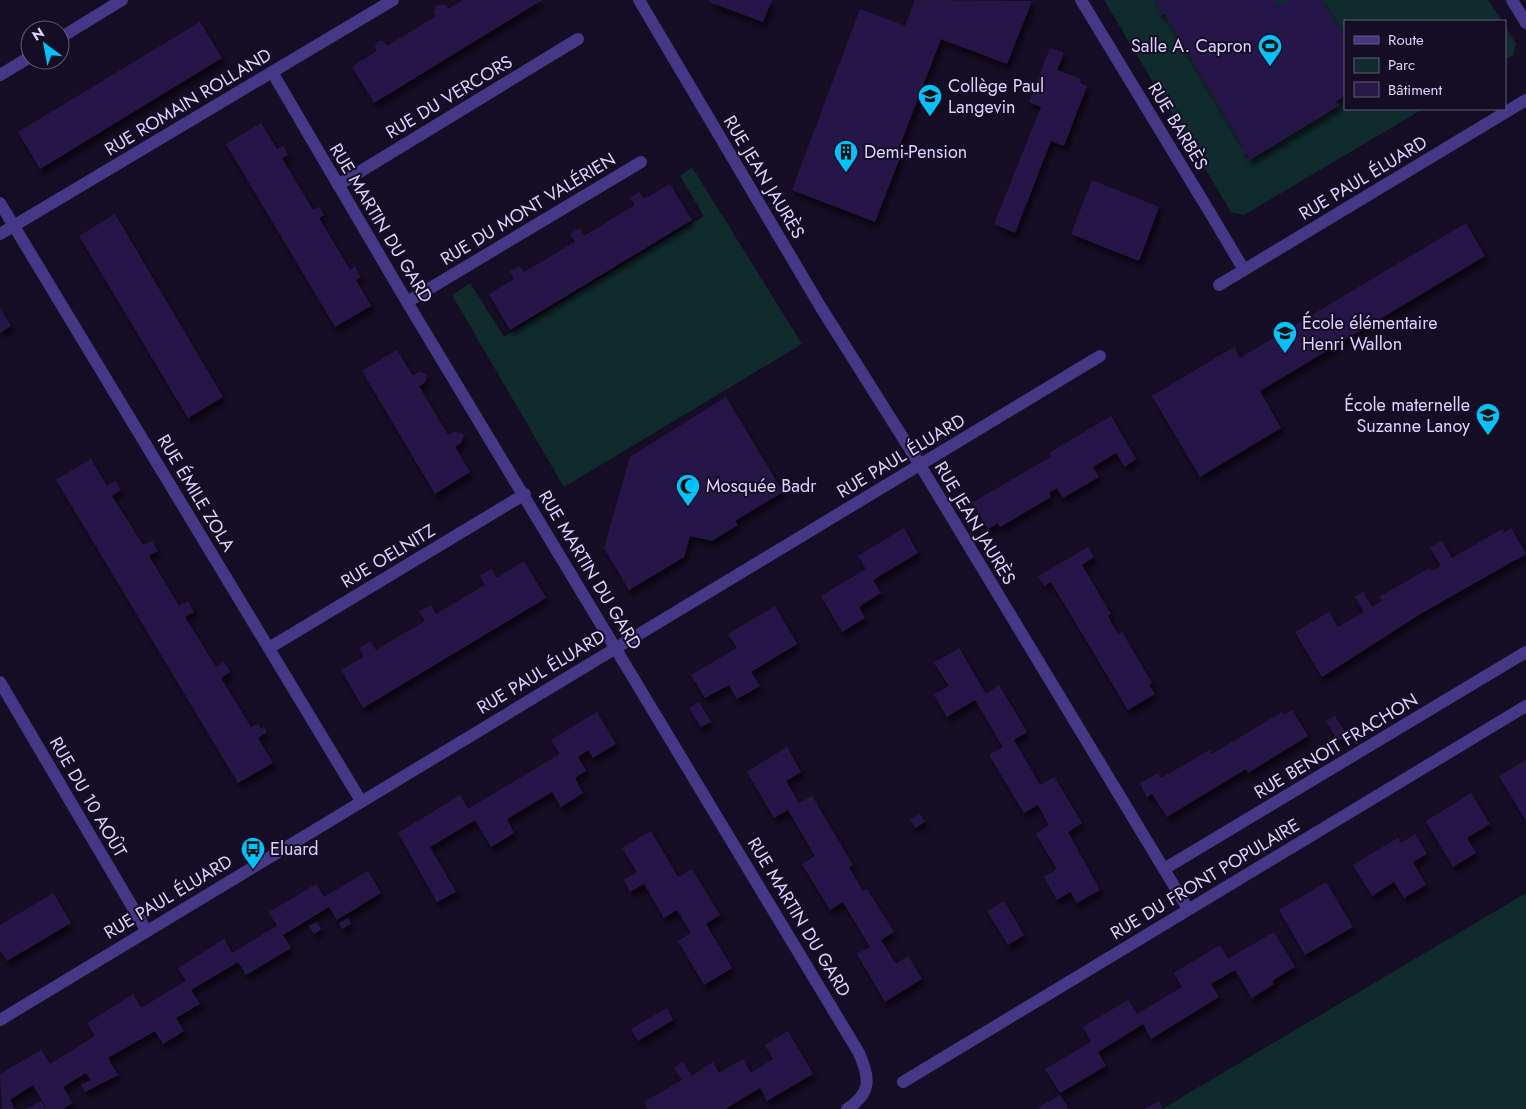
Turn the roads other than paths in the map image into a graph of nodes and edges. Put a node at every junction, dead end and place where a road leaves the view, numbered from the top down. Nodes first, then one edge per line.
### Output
1 (122, 0) edge
2 (393, 0) edge
3 (639, 0) edge
4 (1081, 0) edge
5 (1512, 0) edge
6 (1526, 23) edge
7 (70, 32) edge
8 (578, 39) dead end
9 (20, 63) edge
10 (272, 72) junction
11 (0, 75) edge
12 (1526, 100) edge
13 (641, 162) dead end
14 (338, 185) junction
15 (0, 203) edge
16 (13, 226) junction
17 (0, 234) edge
18 (1244, 270) junction
19 (1219, 286) dead end
20 (407, 302) junction
21 (1100, 356) dead end
22 (920, 465) junction
23 (525, 494) junction
24 (617, 647) junction
25 (269, 648) junction
26 (1526, 652) edge
27 (0, 682) edge
28 (1526, 706) edge
29 (360, 802) junction
30 (1164, 869) junction
31 (1188, 909) junction
32 (146, 930) junction
33 (0, 1020) edge
34 (903, 1082) dead end
35 (847, 1109) edge

1 - 7 street
2 - 10 street, RUE ROMAIN ROLLAND
3 - 22 street, RUE JEAN JAURÈS
4 - 18 street, RUE BARBÈS
5 - 6 street
8 - 14 street, RUE DU VERCORS
9 - 11 street
10 - 14 street, RUE MARTIN DU GARD
10 - 16 street, RUE ROMAIN ROLLAND
12 - 18 street, RUE PAUL ÉLUARD
13 - 20 street, RUE DU MONT VALÉRIEN
14 - 20 street, RUE MARTIN DU GARD
15 - 16 street, RUE ÉMILE ZOLA
16 - 17 street, RUE ROMAIN ROLLAND
16 - 25 street, RUE ÉMILE ZOLA
18 - 19 street, RUE PAUL ÉLUARD
20 - 23 street, RUE MARTIN DU GARD
21 - 22 street, RUE PAUL ÉLUARD
22 - 24 street, RUE PAUL ÉLUARD
22 - 30 street, RUE JEAN JAURÈS
23 - 24 street, RUE MARTIN DU GARD
23 - 25 street, RUE OELNITZ
24 - 29 street, RUE PAUL ÉLUARD
24 - 35 street, RUE MARTIN DU GARD
25 - 29 street, RUE ÉMILE ZOLA
26 - 30 street, RUE BENOIT FRACHON
27 - 32 street, RUE DU 10 AOÛT
28 - 31 street, RUE DU FRONT POPULAIRE
29 - 32 street, RUE PAUL ÉLUARD
30 - 31 street, RUE JEAN JAURÈS
31 - 34 street, RUE DU FRONT POPULAIRE
32 - 33 street, RUE PAUL ÉLUARD

